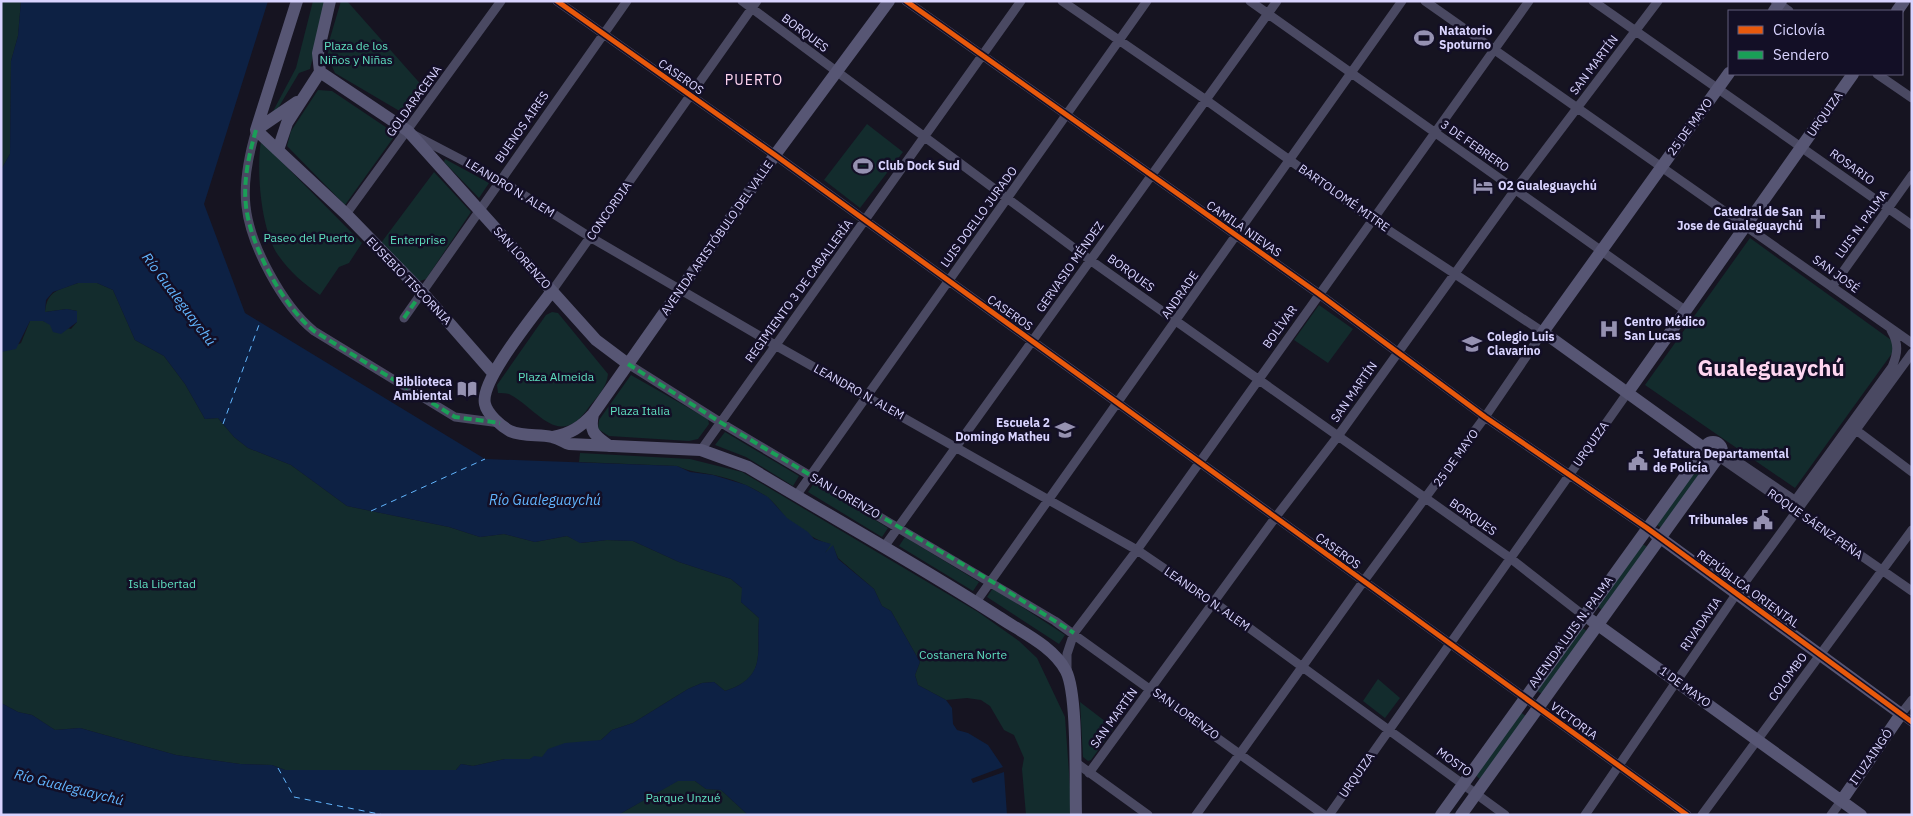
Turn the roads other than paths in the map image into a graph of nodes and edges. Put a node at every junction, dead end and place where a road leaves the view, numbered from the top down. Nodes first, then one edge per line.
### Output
1 (297, 1) edge
2 (330, 1) edge
3 (501, 1) edge
4 (557, 1) edge
5 (627, 1) edge
6 (742, 1) edge
7 (889, 1) edge
8 (906, 1) edge
9 (1021, 1) edge
10 (1062, 1) edge
11 (1147, 1) edge
12 (1250, 1) edge
13 (1276, 1) edge
14 (1402, 1) edge
15 (1425, 1) edge
16 (1529, 1) edge
17 (1593, 1) edge
18 (1658, 1) edge
19 (754, 5) edge
20 (1268, 14) junction
21 (1636, 31) junction
22 (604, 34) junction
23 (1119, 41) junction
24 (1494, 50) junction
25 (983, 55) junction
26 (320, 72) junction
27 (837, 73) junction
28 (1351, 73) junction
29 (1728, 74) edge
30 (1852, 75) edge
31 (1878, 75) edge
32 (1718, 89) junction
33 (690, 95) junction
34 (302, 98) junction
35 (1912, 98) edge
36 (1206, 100) junction
37 (1577, 110) junction
38 (1066, 115) junction
39 (256, 130) junction
40 (408, 131) junction
41 (1435, 133) junction
42 (924, 138) junction
43 (1801, 146) junction
44 (278, 150) junction
45 (775, 155) junction
46 (1290, 160) junction
47 (1662, 167) junction
48 (1151, 175) junction
49 (1912, 175) edge
50 (500, 180) junction
51 (1515, 190) junction
52 (1007, 198) junction
53 (1888, 208) junction
54 (479, 209) junction
55 (346, 214) junction
56 (865, 220) junction
57 (1373, 220) junction
58 (1746, 225) junction
59 (1912, 225) edge
60 (1236, 236) junction
61 (590, 237) junction
62 (1601, 251) junction
63 (1090, 260) junction
64 (1455, 273) junction
65 (948, 281) junction
66 (1832, 287) junction
67 (681, 288) junction
68 (552, 291) junction
69 (422, 292) junction
70 (1319, 294) junction
71 (1686, 310) junction
72 (404, 318) dead end
73 (1176, 322) junction
74 (1891, 330) junction
75 (1543, 332) junction
76 (1034, 342) junction
77 (1912, 344) edge
78 (775, 345) junction
79 (1397, 353) junction
80 (1912, 353) edge
81 (628, 364) junction
82 (493, 373) junction
83 (1640, 376) junction
84 (1258, 378) junction
85 (1628, 392) junction
86 (866, 396) junction
87 (1117, 404) junction
88 (593, 414) junction
89 (1485, 417) junction
90 (720, 422) junction
91 (500, 423) junction
92 (1852, 428) junction
93 (1338, 436) junction
94 (553, 437) junction
95 (609, 446) junction
96 (955, 447) junction
97 (1706, 447) junction
98 (701, 450) junction
99 (1719, 456) junction
100 (1199, 463) junction
101 (1912, 472) edge
102 (1570, 475) junction
103 (810, 476) junction
104 (796, 496) junction
105 (1426, 499) junction
106 (1048, 501) junction
107 (1797, 511) junction
108 (1275, 518) junction
109 (898, 526) junction
110 (1647, 528) junction
111 (1912, 530) edge
112 (1660, 538) junction
113 (884, 547) junction
114 (1136, 550) junction
115 (1510, 558) junction
116 (1882, 570) junction
117 (991, 581) junction
118 (1363, 582) junction
119 (1912, 591) edge
120 (1737, 593) junction
121 (976, 602) junction
122 (1215, 603) junction
123 (1583, 615) junction
124 (1597, 625) junction
125 (1074, 633) junction
126 (1449, 644) junction
127 (1821, 654) junction
128 (1302, 667) junction
129 (1067, 673) junction
130 (1676, 680) junction
131 (1151, 689) junction
132 (1524, 698) junction
133 (1912, 700) edge
134 (1538, 708) junction
135 (1901, 714) junction
136 (1912, 722) edge
137 (1388, 730) junction
138 (1758, 739) junction
139 (1240, 754) junction
140 (1075, 762) junction
141 (1618, 766) junction
142 (1089, 773) junction
143 (1462, 784) junction
144 (1476, 794) junction
145 (1842, 800) junction
146 (1076, 815) edge
147 (1148, 815) edge
148 (1196, 815) edge
149 (1324, 815) edge
150 (1329, 815) edge
151 (1441, 815) edge
152 (1461, 815) edge
153 (1505, 815) edge
154 (1585, 815) edge
155 (1686, 815) edge
156 (1702, 815) edge
157 (1831, 815) edge
158 (1861, 815) edge

1 - 39 main road
2 - 26 main road
3 - 40 street, GOLDARACENA
4 - 22 street, CASEROS
5 - 22 street, BUENOS AIRES
6 - 19 street, BORQUES
7 - 27 main road, AVENIDA ARISTÓBULO DEL VALLE
8 - 25 street, CAMILA NIEVAS
9 - 25 street, REGIMIENTO 3 DE CABALLERÍA
10 - 23 street, BARTOLOMÉ MITRE
11 - 23 street, LUIS DOELLO JURADO
12 - 20 street, 3 DE FEBRERO
13 - 20 street, GERVASIO MÉNDEZ
14 - 28 street, ANDRADE
15 - 24 street, SAN JOSÉ
16 - 24 street, BOLÍVAR
17 - 21 street, ROSARIO
18 - 21 street, SAN MARTÍN
19 - 27 street, BORQUES
19 - 33 street, CONCORDIA
20 - 28 street, 3 DE FEBRERO
20 - 36 street, GERVASIO MÉNDEZ
21 - 32 street, ROSARIO
21 - 37 street, SAN MARTÍN
22 - 33 street, CASEROS
22 - 50 street, BUENOS AIRES
23 - 36 street, BARTOLOMÉ MITRE
23 - 38 street, LUIS DOELLO JURADO
24 - 37 street, SAN JOSÉ
24 - 41 street, BOLÍVAR
25 - 38 street, CAMILA NIEVAS
25 - 42 street, REGIMIENTO 3 DE CABALLERÍA
26 - 34 main road
26 - 40 main road, LEANDRO N. ALEM
27 - 42 street, BORQUES
27 - 45 main road, AVENIDA ARISTÓBULO DEL VALLE
28 - 41 street, 3 DE FEBRERO
28 - 46 street, ANDRADE
29 - 32 main road, 25 DE MAYO
30 - 43 main road, URQUIZA
31 - 35 street
32 - 43 street, ROSARIO
32 - 47 main road, 25 DE MAYO
33 - 45 street, CASEROS
33 - 61 street, CONCORDIA
34 - 39 main road
34 - 44 main road
36 - 46 street, BARTOLOMÉ MITRE
36 - 48 street, GERVASIO MÉNDEZ
37 - 47 street, SAN JOSÉ
37 - 51 street, SAN MARTÍN
38 - 48 street, CAMILA NIEVAS
38 - 52 street, LUIS DOELLO JURADO
39 - 44 main road, EUSEBIO TISCORNIA
39 - 91 street
40 - 50 street, LEANDRO N. ALEM
40 - 54 main road, SAN LORENZO
40 - 55 street, GOLDARACENA
41 - 51 street, 3 DE FEBRERO
41 - 57 street, BOLÍVAR
42 - 52 street, BORQUES
42 - 56 street, REGIMIENTO 3 DE CABALLERÍA
43 - 53 street, ROSARIO
43 - 58 main road, URQUIZA
44 - 55 main road, EUSEBIO TISCORNIA
45 - 56 street, CASEROS
45 - 67 main road, AVENIDA ARISTÓBULO DEL VALLE
46 - 57 street, BARTOLOMÉ MITRE
46 - 60 street, ANDRADE
47 - 58 street, SAN JOSÉ
47 - 62 main road, 25 DE MAYO
48 - 60 street, CAMILA NIEVAS
48 - 63 street, GERVASIO MÉNDEZ
49 - 53 street, LUIS N. PALMA
50 - 54 street, BUENOS AIRES
50 - 61 street, LEANDRO N. ALEM
51 - 62 street, 3 DE FEBRERO
51 - 64 street, SAN MARTÍN
52 - 63 street, BORQUES
52 - 65 street, LUIS DOELLO JURADO
53 - 59 street, ROSARIO
53 - 66 street, LUIS N. PALMA
54 - 68 main road, SAN LORENZO
54 - 69 street, BUENOS AIRES
55 - 69 main road, EUSEBIO TISCORNIA
56 - 65 street, CASEROS
56 - 78 street, REGIMIENTO 3 DE CABALLERÍA
57 - 64 street, BARTOLOMÉ MITRE
57 - 70 street, BOLÍVAR
58 - 66 street, SAN JOSÉ
58 - 71 main road, URQUIZA
60 - 70 street, CAMILA NIEVAS
60 - 73 street, ANDRADE
61 - 67 street, LEANDRO N. ALEM
61 - 68 street, CONCORDIA
62 - 71 street, 3 DE FEBRERO
62 - 75 main road, 25 DE MAYO
63 - 73 street, BORQUES
63 - 76 street, GERVASIO MÉNDEZ
64 - 75 street, BARTOLOMÉ MITRE
64 - 79 street, SAN MARTÍN
65 - 76 street, CASEROS
65 - 86 street, LUIS DOELLO JURADO
66 - 74 street, SAN JOSÉ
67 - 78 street, LEANDRO N. ALEM
67 - 81 main road, AVENIDA ARISTÓBULO DEL VALLE
68 - 81 main road, SAN LORENZO
68 - 82 main road, CONCORDIA
69 - 72 street, BUENOS AIRES
69 - 82 main road, EUSEBIO TISCORNIA
70 - 79 street, CAMILA NIEVAS
70 - 84 street, BOLÍVAR
71 - 83 main road, URQUIZA
73 - 84 street, BORQUES
73 - 87 street, ANDRADE
74 - 77 street, SAN JOSÉ
74 - 92 street, RIVADAVIA
75 - 85 main road, BARTOLOMÉ MITRE
75 - 89 street, 25 DE MAYO
76 - 87 street, CASEROS
76 - 96 street, GERVASIO MÉNDEZ
78 - 86 street, LEANDRO N. ALEM
78 - 90 street, REGIMIENTO 3 DE CABALLERÍA
79 - 89 street, CAMILA NIEVAS
79 - 93 street, SAN MARTÍN
80 - 92 street, RIVADAVIA
81 - 88 main road, AVENIDA ARISTÓBULO DEL VALLE
81 - 90 street, SAN LORENZO
82 - 91 main road, CONCORDIA
83 - 85 main road, URQUIZA
83 - 97 main road
84 - 93 street, BORQUES
84 - 100 street, BOLÍVAR
85 - 97 main road
85 - 102 street, URQUIZA
86 - 96 street, LEANDRO N. ALEM
86 - 103 street, LUIS DOELLO JURADO
87 - 100 street, CASEROS
87 - 106 street, ANDRADE
88 - 94 main road, AVENIDA ARISTÓBULO DEL VALLE
88 - 95 main road
89 - 102 street, CAMILA NIEVAS
89 - 105 street, 25 DE MAYO
90 - 98 street, REGIMIENTO 3 DE CABALLERÍA
90 - 103 street, SAN LORENZO
91 - 94 main road
92 - 99 street, RIVADAVIA
92 - 101 street
92 - 107 street, RIVADAVIA
93 - 105 street, BORQUES
93 - 108 street, SAN MARTÍN
94 - 95 main road
95 - 98 main road
96 - 106 street, LEANDRO N. ALEM
96 - 109 street, GERVASIO MÉNDEZ
97 - 99 main road
97 - 110 main road, AVENIDA LUIS N. PALMA
98 - 104 main road
99 - 107 street, ROQUE SÁENZ PEÑA
99 - 112 main road, AVENIDA LUIS N. PALMA
100 - 108 street, CASEROS
100 - 114 street, BOLÍVAR
102 - 110 street, REPÚBLICA ORIENTAL
102 - 115 street, URQUIZA
103 - 104 street, LUIS DOELLO JURADO
103 - 109 street, SAN LORENZO
104 - 113 main road
105 - 115 street, BORQUES
105 - 118 street, 25 DE MAYO
106 - 114 street, LEANDRO N. ALEM
106 - 117 street, ANDRADE
107 - 116 street, ROQUE SÁENZ PEÑA
107 - 120 street, RIVADAVIA
108 - 118 street, CASEROS
108 - 122 street, SAN MARTÍN
109 - 113 street, GERVASIO MÉNDEZ
109 - 117 street, SAN LORENZO
110 - 112 main road, REPÚBLICA ORIENTAL
110 - 123 main road, AVENIDA LUIS N. PALMA
111 - 116 street, COLOMBO
112 - 120 main road, REPÚBLICA ORIENTAL
112 - 124 main road, AVENIDA LUIS N. PALMA
113 - 121 main road
114 - 122 street, LEANDRO N. ALEM
114 - 125 street, BOLÍVAR
115 - 123 street, 1 DE MAYO
115 - 126 street, URQUIZA
116 - 119 street, ROQUE SÁENZ PEÑA
116 - 127 street, COLOMBO
117 - 121 street, ANDRADE
117 - 125 street, SAN LORENZO
118 - 126 street, CASEROS
118 - 128 street, 25 DE MAYO
120 - 127 main road, REPÚBLICA ORIENTAL
120 - 130 street, RIVADAVIA
121 - 129 main road
122 - 128 street, LEANDRO N. ALEM
122 - 131 street, SAN MARTÍN
123 - 124 main road, 1 DE MAYO
123 - 132 main road, AVENIDA LUIS N. PALMA
124 - 130 main road, 1 DE MAYO
124 - 134 main road, AVENIDA LUIS N. PALMA
125 - 129 street, BOLÍVAR
125 - 131 street, SAN LORENZO
126 - 132 street, VICTORIA
126 - 137 street, URQUIZA
127 - 135 main road, REPÚBLICA ORIENTAL
127 - 138 street, COLOMBO
128 - 137 street, LEANDRO N. ALEM
128 - 139 street, 25 DE MAYO
129 - 140 main road
130 - 138 main road, 1 DE MAYO
130 - 141 street, RIVADAVIA
131 - 139 street, SAN LORENZO
131 - 142 street, SAN MARTÍN
132 - 134 street, VICTORIA
132 - 143 main road, AVENIDA LUIS N. PALMA
133 - 135 street, ITUZAINGÓ
134 - 141 street, VICTORIA
134 - 144 main road, AVENIDA LUIS N. PALMA
135 - 136 street, REPÚBLICA ORIENTAL
135 - 145 main road, ITUZAINGÓ
137 - 143 street, MOSTO
137 - 150 street, URQUIZA
138 - 145 main road, 1 DE MAYO
138 - 156 street, COLOMBO
139 - 148 street, 25 DE MAYO
139 - 149 street, SAN LORENZO
140 - 142 street
140 - 146 main road
141 - 154 street, RIVADAVIA
141 - 155 street, VICTORIA
142 - 147 street
143 - 144 street, MOSTO
143 - 151 main road, AVENIDA LUIS N. PALMA
144 - 152 main road, AVENIDA LUIS N. PALMA
144 - 153 street, MOSTO
145 - 157 street, ITUZAINGÓ
145 - 158 main road, 1 DE MAYO

